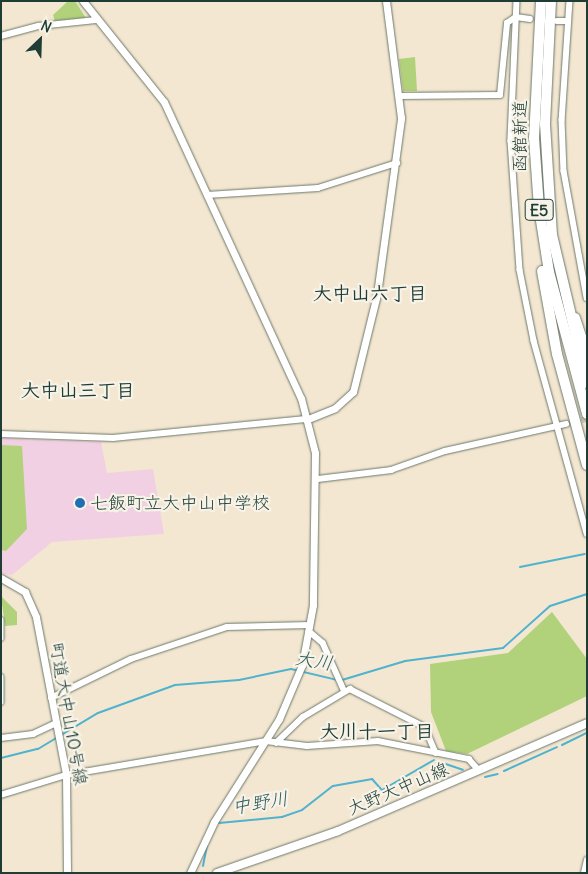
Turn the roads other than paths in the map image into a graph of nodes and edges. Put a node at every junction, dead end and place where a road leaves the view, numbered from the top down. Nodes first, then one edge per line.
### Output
1 (83, 1) edge
2 (386, 1) edge
3 (517, 1) edge
4 (541, 1) edge
5 (551, 1) edge
6 (570, 1) edge
7 (516, 18) junction
8 (96, 20) junction
9 (530, 20) dead end
10 (568, 21) junction
11 (557, 22) dead end
12 (1, 36) edge
13 (399, 96) junction
14 (396, 162) junction
15 (535, 168) junction
16 (207, 195) junction
17 (552, 235) junction
18 (587, 298) edge
19 (587, 354) edge
20 (587, 383) edge
21 (587, 414) edge
22 (308, 419) junction
23 (566, 424) tunnel mouth
24 (559, 426) junction
25 (1, 434) edge
26 (587, 465) edge
27 (318, 479) junction
28 (587, 534) edge
29 (1, 578) edge
30 (1, 620) edge
31 (310, 628) junction
32 (1, 638) edge
33 (1, 677) edge
34 (342, 684) junction
35 (51, 698) junction
36 (1, 702) edge
37 (587, 723) edge
38 (58, 726) junction
39 (1, 738) edge
40 (266, 741) junction
41 (276, 743) junction
42 (436, 753) junction
43 (479, 770) junction
44 (66, 775) junction
45 (1, 795) edge
46 (587, 860) edge
47 (68, 873) edge
48 (190, 873) edge
49 (217, 873) edge
50 (584, 873) edge

1 - 8 street
2 - 13 street
3 - 7 street
4 - 15 highway, 函館新道 / E5
5 - 17 highway, 函館新道 / E5
6 - 10 street
7 - 9 street
7 - 13 street
7 - 24 street
8 - 12 street
8 - 16 street
10 - 11 street
10 - 18 street
13 - 14 street
14 - 16 street
14 - 22 street
15 - 21 highway, 函館新道 / E5
15 - 26 highway
16 - 22 street
17 - 19 highway
17 - 20 highway, 函館新道 / E5
22 - 25 street
22 - 27 street
23 - 24 street
24 - 27 street
24 - 28 street
27 - 31 street
29 - 35 street, 町道大中山10号線
30 - 32 street
31 - 34 street
31 - 35 street
31 - 40 street
33 - 36 street
34 - 41 street
34 - 42 street
35 - 38 street, 町道大中山10号線
37 - 43 main road, 大野大中山線
38 - 39 street
38 - 44 street, 町道大中山10号線
40 - 41 street
40 - 44 street
40 - 48 street
41 - 42 street
42 - 43 street
43 - 49 main road, 大野大中山線
44 - 45 street
44 - 47 street, 町道大中山10号線
46 - 50 street

